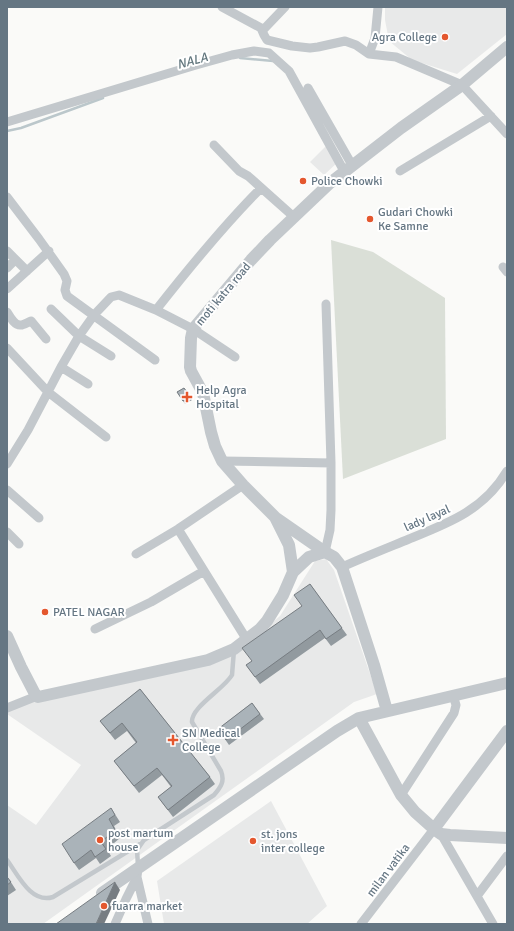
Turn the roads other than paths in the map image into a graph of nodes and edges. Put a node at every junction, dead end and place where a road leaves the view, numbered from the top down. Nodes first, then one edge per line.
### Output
1 (222, 7) edge
2 (285, 7) edge
3 (378, 7) edge
4 (263, 30) junction
5 (274, 42) junction
6 (507, 47) edge
7 (269, 53) junction
8 (369, 54) junction
9 (462, 85) junction
10 (308, 88) dead end
11 (491, 116) junction
12 (7, 122) edge
13 (507, 134) edge
14 (214, 145) dead end
15 (348, 168) junction
16 (400, 171) dead end
17 (261, 188) junction
18 (7, 197) edge
19 (294, 217) junction
20 (7, 251) edge
21 (49, 251) junction
22 (15, 260) junction
23 (7, 268) edge
24 (26, 271) junction
25 (7, 289) edge
26 (326, 304) dead end
27 (52, 309) dead end
28 (156, 310) junction
29 (7, 312) edge
30 (94, 316) junction
31 (193, 329) junction
32 (79, 336) junction
33 (46, 339) dead end
34 (7, 348) edge
35 (111, 356) dead end
36 (235, 357) dead end
37 (155, 360) dead end
38 (61, 367) junction
39 (88, 384) dead end
40 (48, 392) junction
41 (106, 436) dead end
42 (222, 461) junction
43 (331, 463) junction
44 (7, 464) edge
45 (507, 471) edge
46 (242, 485) junction
47 (7, 490) edge
48 (274, 517) junction
49 (40, 518) dead end
50 (178, 529) junction
51 (7, 532) edge
52 (19, 544) dead end
53 (325, 552) junction
54 (136, 554) dead end
55 (342, 567) junction
56 (204, 571) junction
57 (293, 572) junction
58 (95, 629) dead end
59 (7, 636) edge
60 (247, 640) junction
61 (234, 649) junction
62 (507, 683) edge
63 (453, 695) junction
64 (37, 696) junction
65 (7, 708) edge
66 (387, 711) junction
67 (359, 718) junction
68 (507, 730) edge
69 (401, 795) junction
70 (437, 831) junction
71 (507, 838) edge
72 (140, 844) junction
73 (507, 856) edge
74 (7, 860) edge
75 (137, 873) junction
76 (477, 896) junction
77 (93, 899) edge
78 (115, 924) edge
79 (148, 924) edge
80 (361, 924) edge
81 (493, 924) edge

1 - 4 street
2 - 4 street
3 - 8 street
4 - 5 street
5 - 7 street
5 - 8 street
6 - 9 street, moti katra road
7 - 12 street
7 - 15 street
8 - 9 street
9 - 11 street
9 - 15 street, moti katra road
10 - 15 street
11 - 13 street
11 - 16 street
14 - 17 street
15 - 19 street, moti katra road
17 - 19 street
17 - 28 street
18 - 21 street
19 - 31 street, moti katra road
20 - 22 street
21 - 24 street
21 - 30 street
22 - 23 street
22 - 24 street
24 - 25 street
26 - 43 street
27 - 32 street
28 - 30 street
28 - 31 street
29 - 33 street
30 - 32 street
30 - 37 street
31 - 36 street
31 - 42 street, moti katra road
32 - 35 street
32 - 38 street
34 - 40 street
38 - 39 street
38 - 40 street
40 - 41 street
40 - 44 street
42 - 43 street
42 - 46 street, moti katra road
43 - 53 street
45 - 55 street, lady layal
46 - 48 street, moti katra road
46 - 50 street
47 - 49 street
48 - 53 street
48 - 57 street, moti katra road
50 - 54 street
50 - 56 street
51 - 52 street
53 - 55 street
53 - 57 street
55 - 66 street
56 - 58 street
56 - 60 street
57 - 60 street
59 - 64 street
60 - 61 street
61 - 64 street
61 - 72 lane
62 - 63 street
63 - 66 street
63 - 69 street
64 - 65 street
66 - 67 street
67 - 69 street
67 - 75 street
68 - 70 street
69 - 70 street
70 - 71 street
70 - 76 street
70 - 80 street, milan vatika
72 - 74 lane
72 - 75 lane
73 - 76 street
75 - 77 street
75 - 78 street
75 - 79 street
76 - 81 street

